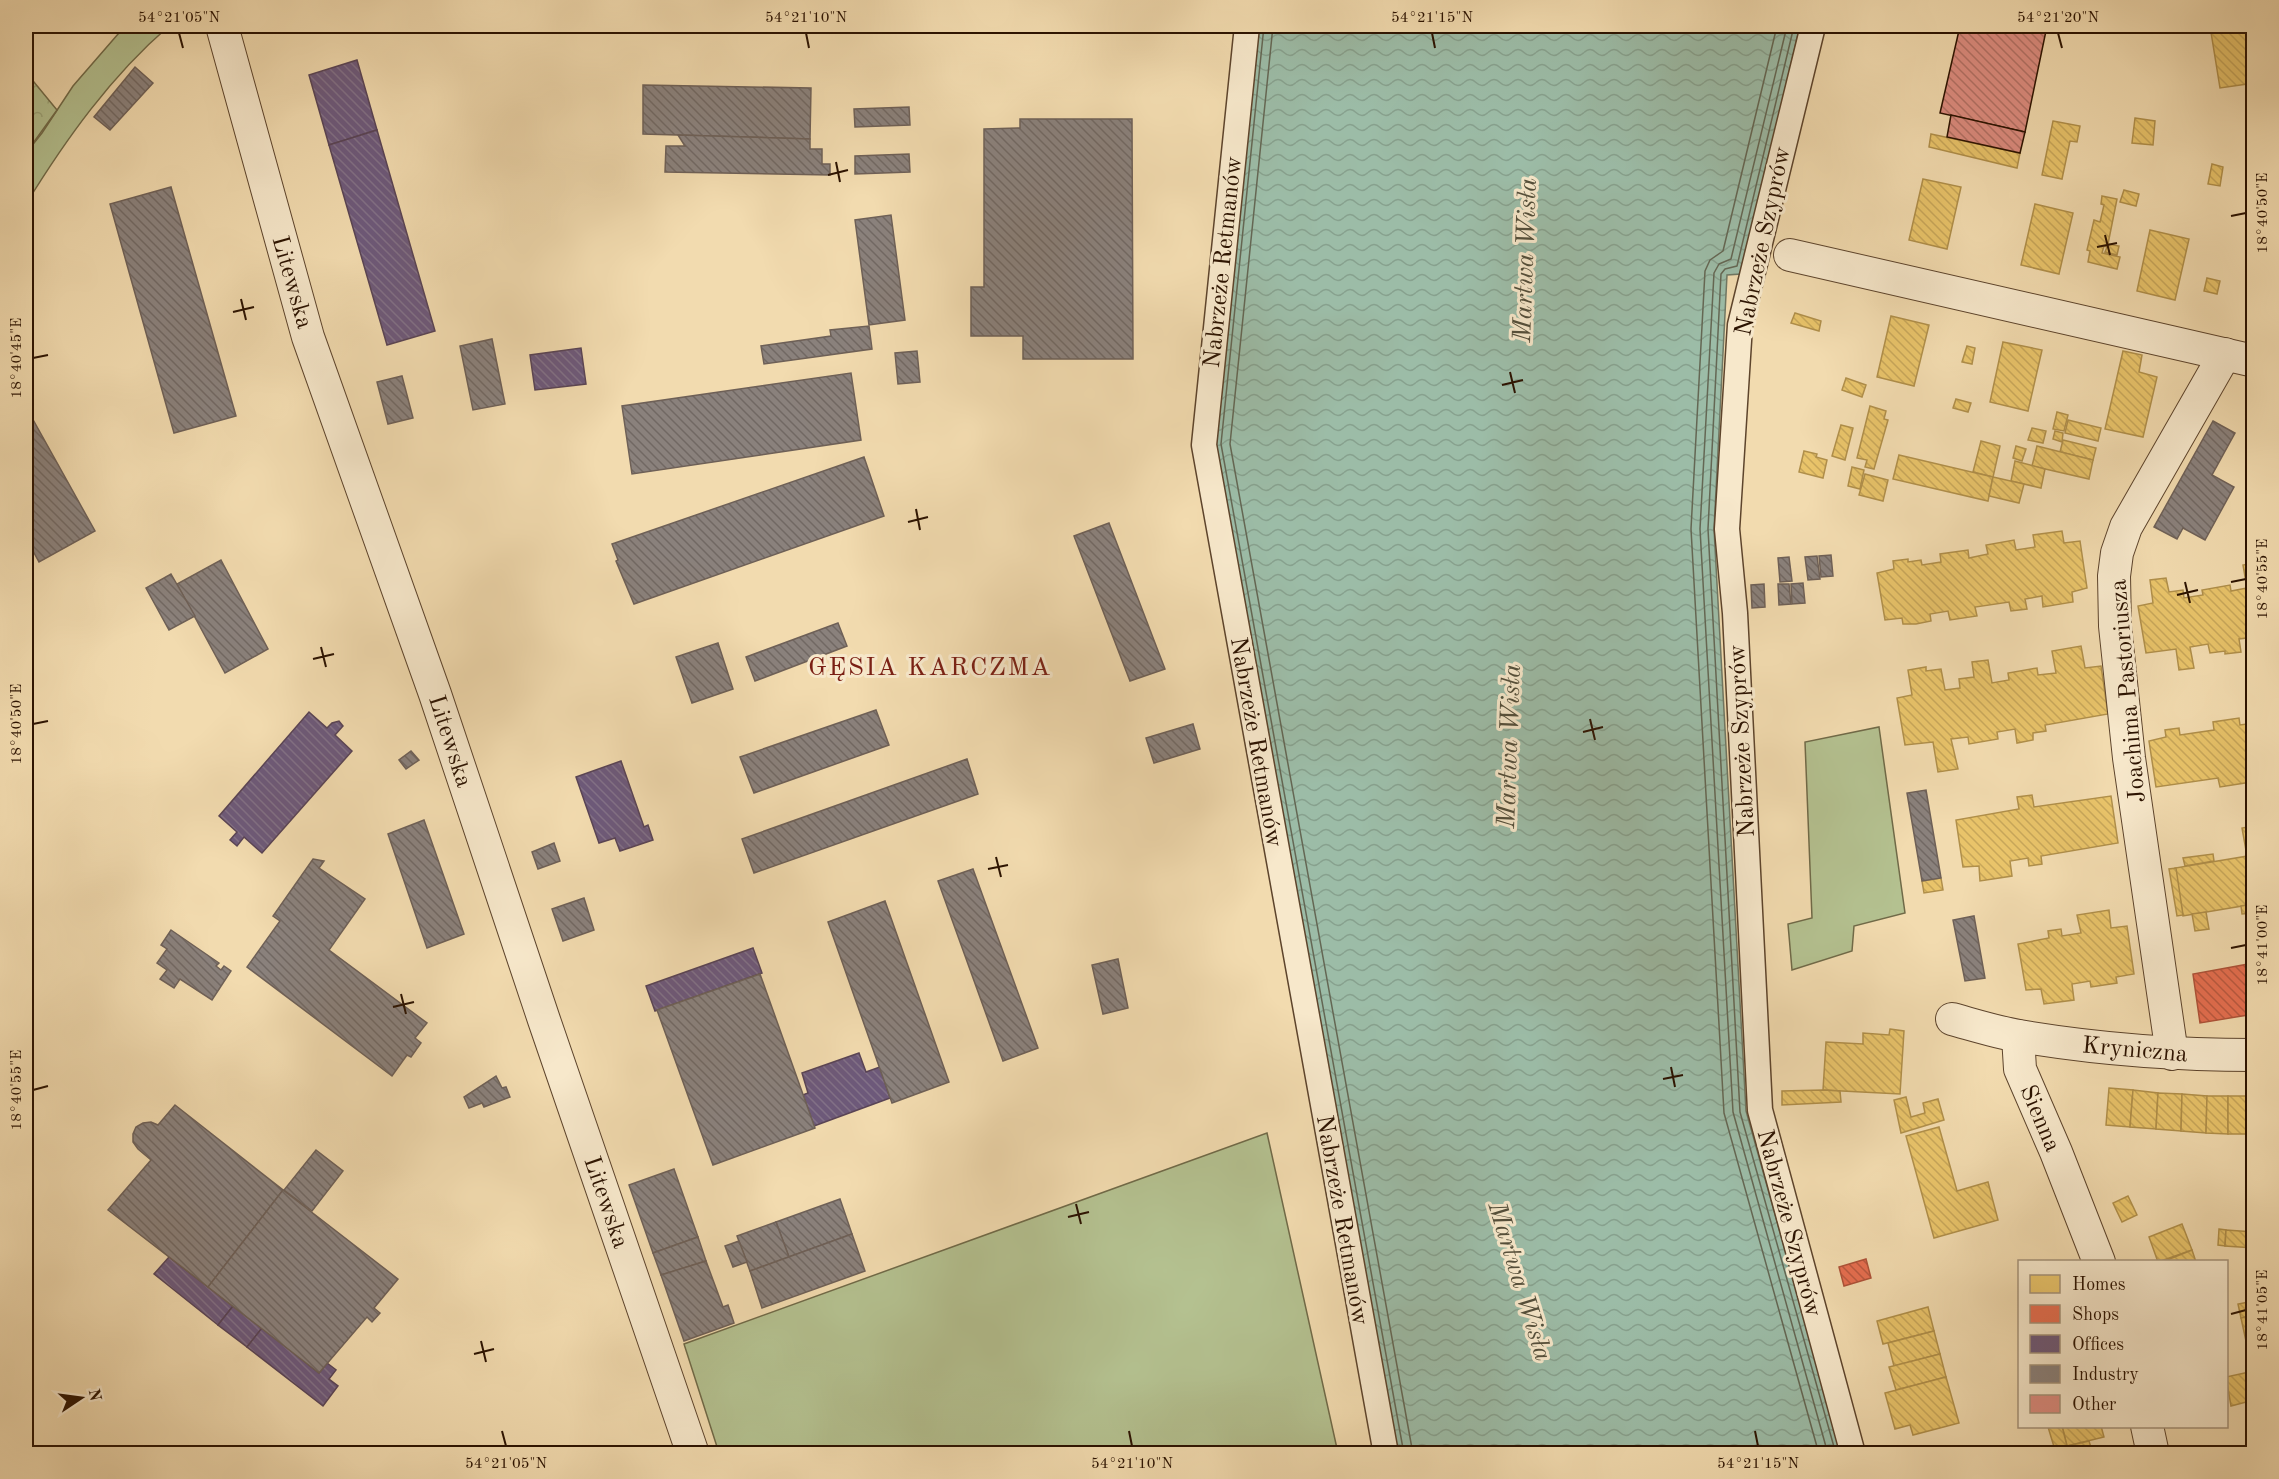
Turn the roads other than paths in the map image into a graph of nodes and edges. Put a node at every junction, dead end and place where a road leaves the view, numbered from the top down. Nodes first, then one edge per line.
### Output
1 (222, 26) edge
2 (1247, 26) edge
3 (1813, 26) edge
4 (1790, 255) dead end
5 (2239, 358) edge
6 (1952, 1019) dead end
7 (2018, 1036) junction
8 (2172, 1054) junction
9 (2253, 1055) edge
10 (2098, 1260) edge
11 (2147, 1428) edge
12 (693, 1454) edge
13 (1386, 1454) edge
14 (1853, 1454) edge
15 (2153, 1454) edge

1 - 12 street, Litewska
2 - 13 street, Nabrzeże Retmanów
3 - 14 street, Nabrzeże Szyprów
4 - 5 street, Joachima Pastoriusza
5 - 8 street, Joachima Pastoriusza
6 - 7 street
7 - 8 street, Kryniczna
7 - 10 street, Sienna
8 - 9 street, Kryniczna
11 - 15 street

